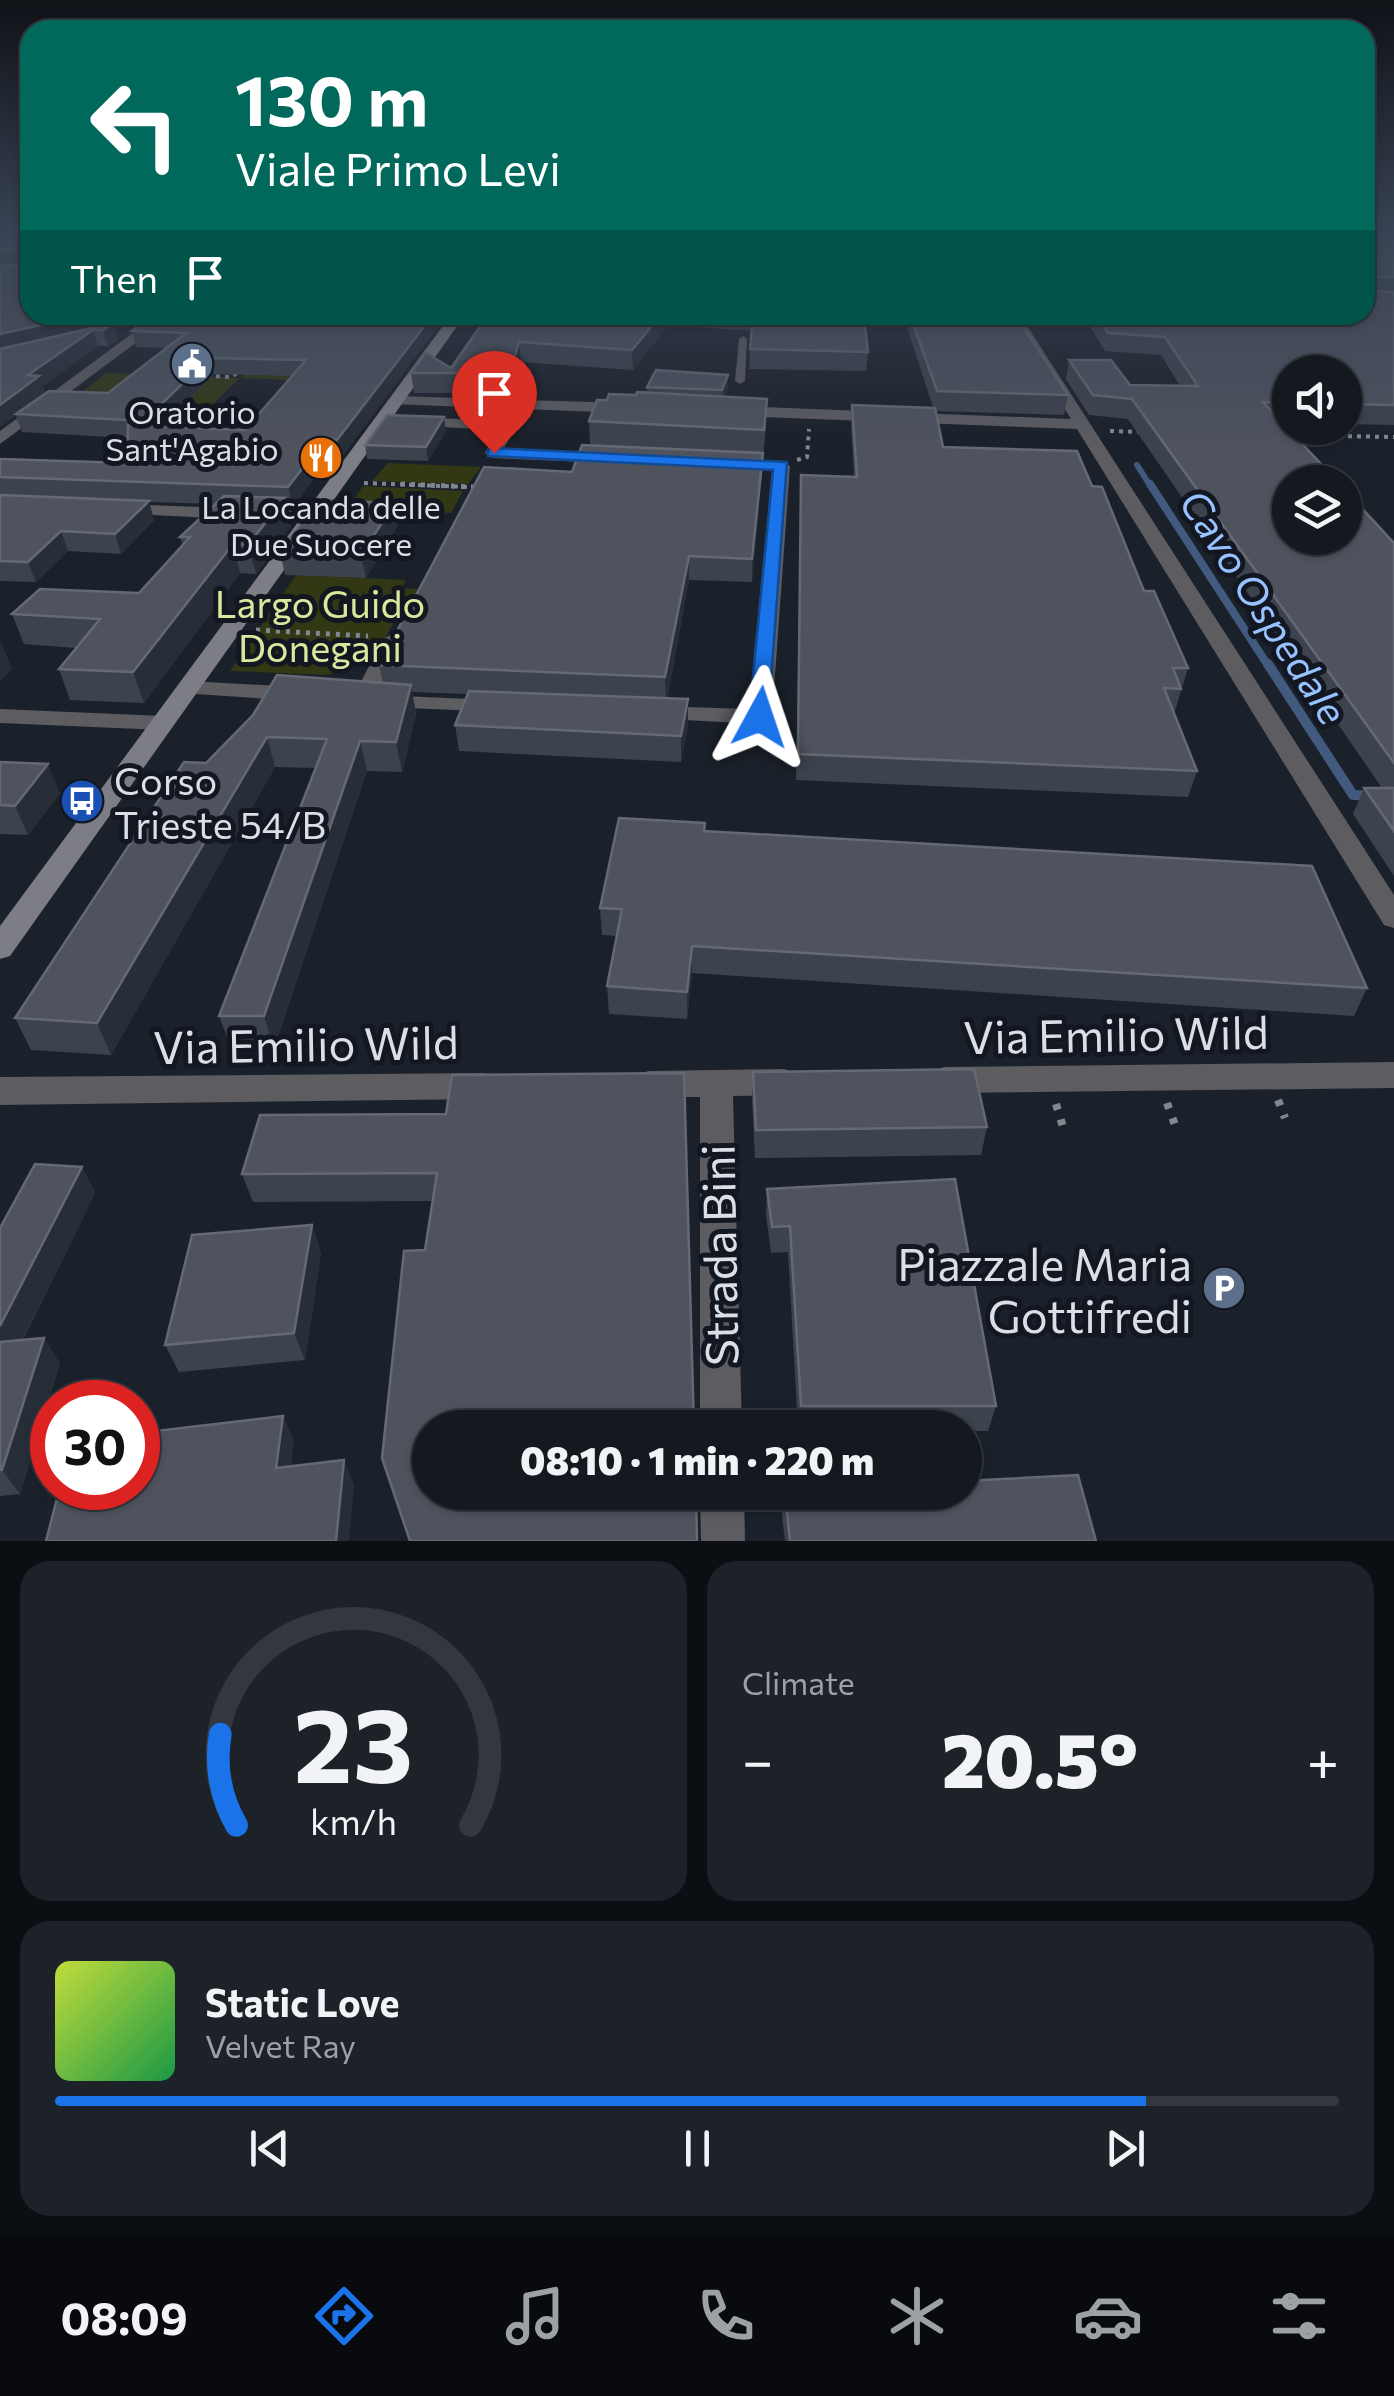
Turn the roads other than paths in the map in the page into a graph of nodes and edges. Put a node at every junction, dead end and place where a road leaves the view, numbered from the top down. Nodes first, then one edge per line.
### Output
1 (140, 325) edge
2 (153, 325) edge
3 (451, 325) edge
4 (1019, 325) edge
5 (108, 334) edge
6 (743, 339) dead end
7 (740, 381) dead end
8 (396, 401) junction
9 (639, 408) edge
10 (715, 410) edge
11 (382, 420) junction
12 (1084, 428) junction
13 (0, 439) edge
14 (625, 459) edge
15 (703, 462) edge
16 (99, 508) edge
17 (312, 517) junction
18 (399, 629) edge
19 (188, 688) junction
20 (346, 696) junction
21 (523, 708) edge
22 (622, 712) edge
23 (0, 716) edge
24 (162, 724) junction
25 (1394, 918) edge
26 (0, 948) edge
27 (1394, 1074) edge
28 (912, 1080) edge
29 (814, 1082) edge
30 (716, 1083) junction
31 (616, 1084) edge
32 (517, 1085) edge
33 (0, 1091) edge
34 (721, 1410) edge
35 (722, 1510) edge
36 (723, 1541) edge

1 - 5 street
2 - 13 street
3 - 8 main road
4 - 12 street
6 - 7 lane
8 - 9 street
8 - 11 main road
10 - 12 street
11 - 14 street
11 - 17 main road
12 - 25 street
15 - 22 street
16 - 17 street
17 - 19 main road
18 - 20 street
19 - 20 street
19 - 24 main road
20 - 21 street
23 - 24 street
24 - 26 main road
27 - 28 street, Via Emilio Wild
29 - 30 street
30 - 31 street
30 - 34 street, Strada Bini
32 - 33 street, Via Emilio Wild
35 - 36 street

